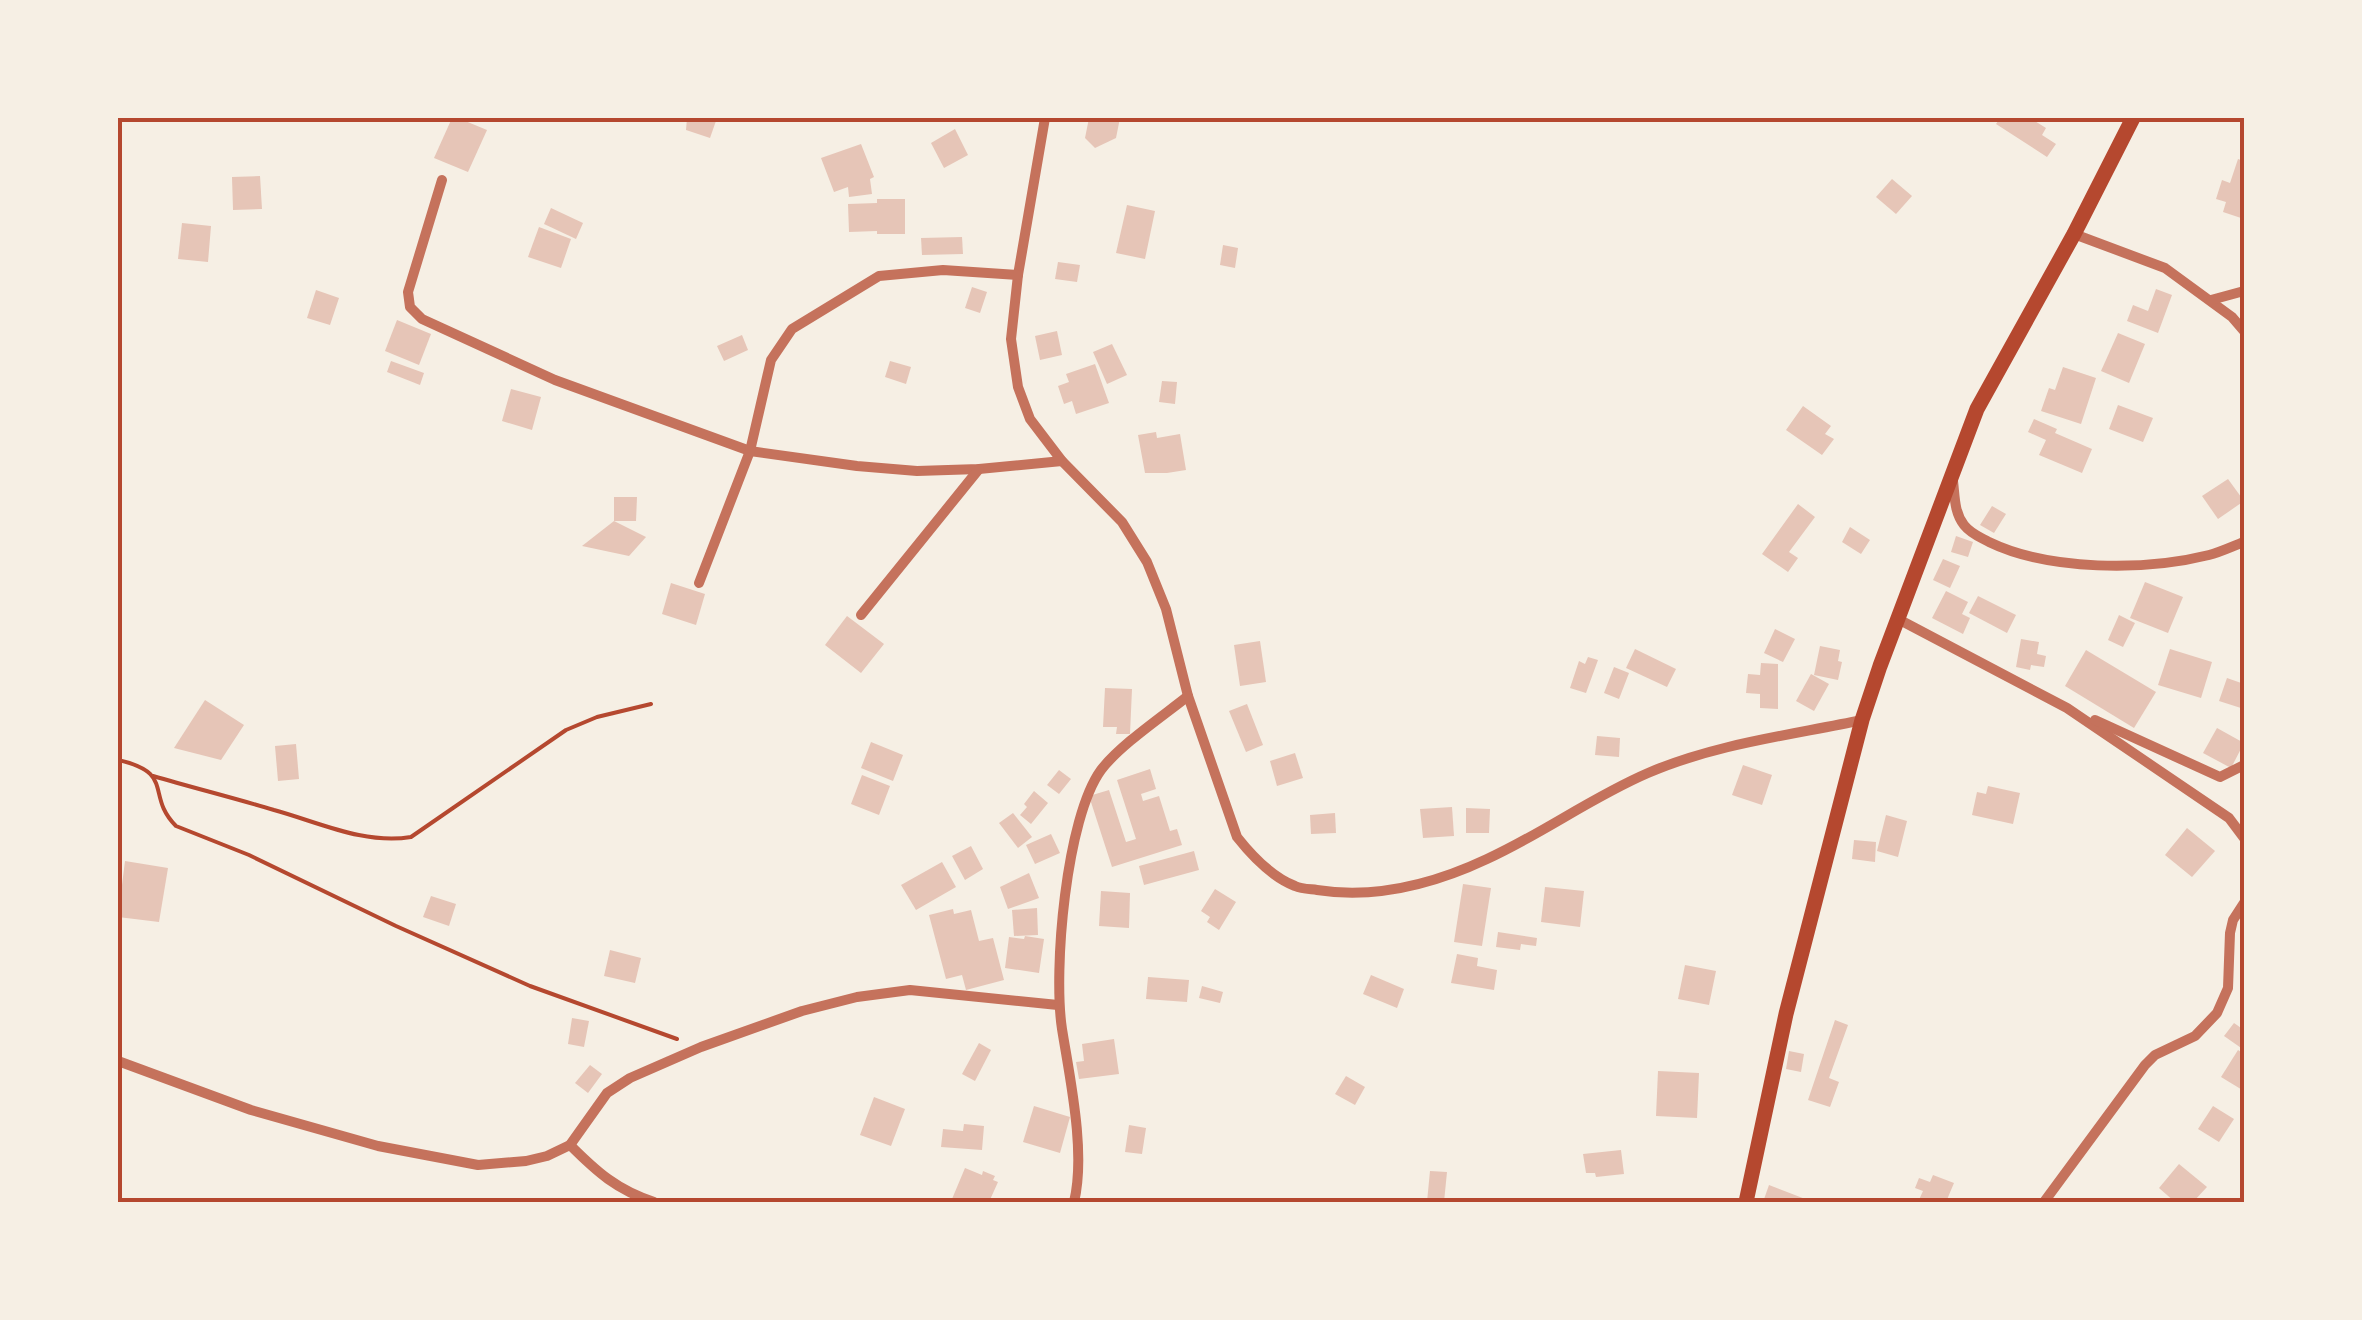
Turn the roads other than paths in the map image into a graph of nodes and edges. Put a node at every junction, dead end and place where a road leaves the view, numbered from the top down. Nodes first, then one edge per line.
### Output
1 (1045, 118) edge
2 (2133, 118) edge
3 (442, 180) dead end
4 (2074, 234) junction
5 (1018, 275) junction
6 (2244, 291) edge
7 (2211, 300) junction
8 (2244, 331) edge
9 (750, 451) junction
10 (1062, 460) junction
11 (979, 469) junction
12 (1952, 475) junction
13 (2244, 542) edge
14 (699, 582) dead end
15 (861, 615) dead end
16 (1898, 619) junction
17 (1188, 696) junction
18 (2066, 708) junction
19 (1862, 720) junction
20 (2244, 765) edge
21 (2244, 838) edge
22 (2244, 904) edge
23 (1058, 1005) junction
24 (118, 1061) edge
25 (570, 1146) junction
26 (654, 1202) edge
27 (1074, 1202) edge
28 (1746, 1202) edge
29 (2044, 1202) edge

1 - 5 street
2 - 4 main road
3 - 9 street
4 - 7 street
4 - 12 main road
5 - 9 street
5 - 10 street
6 - 7 street
7 - 8 street
9 - 11 street
9 - 14 street
10 - 11 street
10 - 17 street
11 - 15 street
12 - 13 street
12 - 16 main road
16 - 18 street
16 - 19 main road
17 - 19 street
17 - 23 street
18 - 20 street
18 - 21 street
19 - 28 main road
22 - 29 street
23 - 25 street
23 - 27 street
24 - 25 street
25 - 26 street

